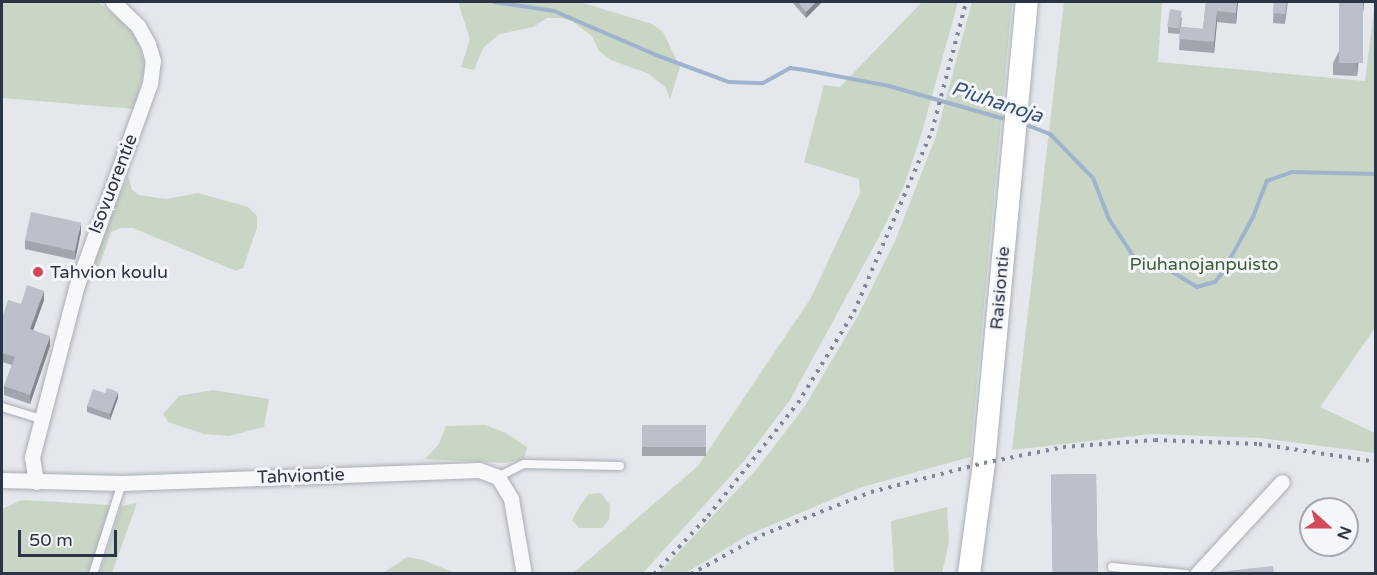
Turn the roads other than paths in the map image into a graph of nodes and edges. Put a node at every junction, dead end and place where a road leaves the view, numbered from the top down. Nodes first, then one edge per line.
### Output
1 (113, 2) edge
2 (1027, 2) edge
3 (2, 407) edge
4 (40, 419) junction
5 (620, 466) dead end
6 (498, 477) junction
7 (2, 480) edge
8 (36, 482) junction
9 (1282, 482) dead end
10 (122, 483) junction
11 (1112, 567) dead end
12 (93, 573) edge
13 (524, 573) edge
14 (969, 573) edge
15 (1186, 573) edge
16 (1197, 573) edge

1 - 4 street, Isovuorentie
2 - 14 main road, Raisiontie
3 - 4 lane
4 - 8 street, Isovuorentie
5 - 6 lane
6 - 10 street, Tahviontie
6 - 13 street
7 - 8 street, Tahviontie
8 - 10 street, Tahviontie
9 - 16 street
10 - 12 lane
11 - 15 lane

